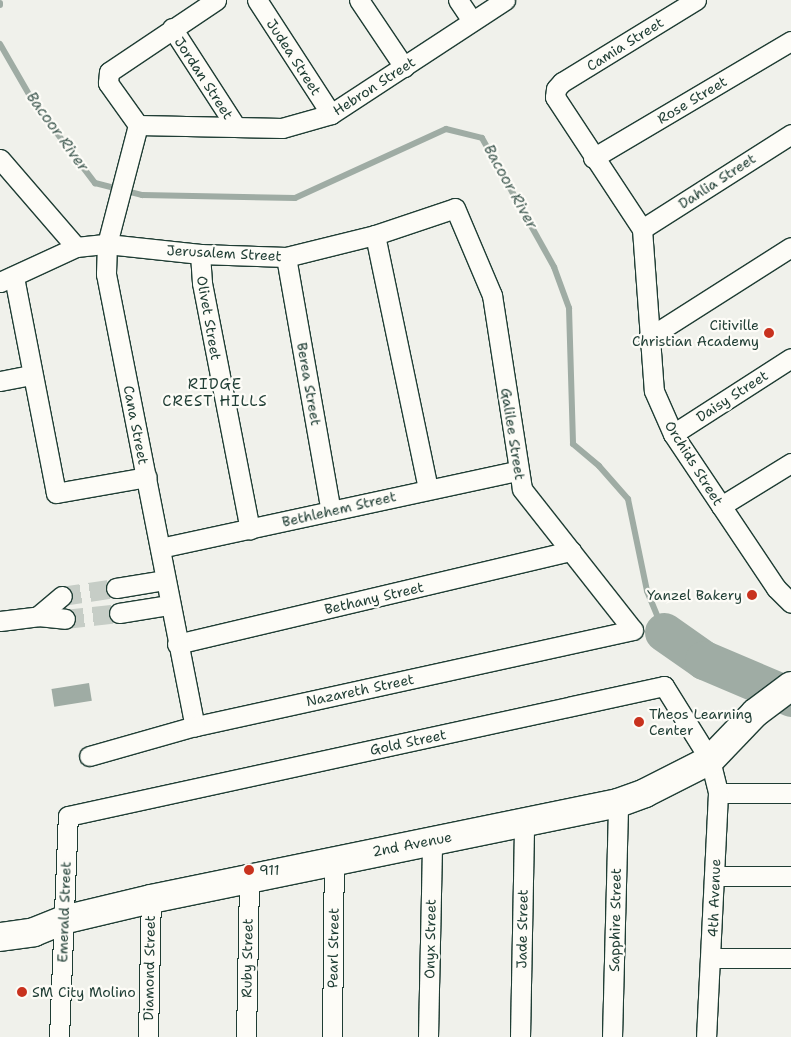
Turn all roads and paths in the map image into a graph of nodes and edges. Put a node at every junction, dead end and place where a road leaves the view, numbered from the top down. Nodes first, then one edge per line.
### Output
1 (216, 0) edge
2 (257, 0) edge
3 (359, 0) edge
4 (458, 0) edge
5 (505, 0) edge
6 (696, 0) edge
7 (472, 21) junction
8 (172, 28) junction
9 (791, 41) edge
10 (404, 67) junction
11 (331, 114) junction
12 (138, 125) junction
13 (236, 127) junction
14 (791, 134) edge
15 (593, 158) junction
16 (0, 159) edge
17 (8, 184) edge
18 (456, 208) joint
19 (642, 229) junction
20 (375, 235) junction
21 (107, 244) junction
22 (76, 247) junction
23 (791, 248) edge
24 (200, 254) junction
25 (286, 257) junction
26 (7, 280) edge
27 (648, 338) junction
28 (791, 358) edge
29 (31, 375) junction
30 (0, 381) edge
31 (673, 434) junction
32 (791, 463) edge
33 (517, 470) junction
34 (147, 477) junction
35 (428, 489) junction
36 (721, 506) junction
37 (331, 511) junction
38 (250, 529) junction
39 (160, 548) junction
40 (571, 551) junction
41 (165, 580) junction
42 (784, 584) edge
43 (116, 588) tunnel mouth
44 (62, 596) tunnel mouth
45 (791, 603) edge
46 (169, 605) junction
47 (119, 613) tunnel mouth
48 (38, 616) junction
49 (65, 619) tunnel mouth
50 (0, 621) edge
51 (633, 630) joint
52 (177, 644) junction
53 (791, 686) edge
54 (195, 726) junction
55 (89, 756) dead end
56 (710, 760) junction
57 (791, 792) edge
58 (718, 793) junction
59 (618, 803) junction
60 (68, 816) joint
61 (524, 821) junction
62 (432, 841) junction
63 (334, 859) junction
64 (714, 876) junction
65 (791, 876) edge
66 (249, 878) junction
67 (151, 899) junction
68 (63, 920) junction
69 (0, 937) edge
70 (712, 958) junction
71 (791, 958) edge
72 (59, 1037) edge
73 (148, 1037) edge
74 (246, 1037) edge
75 (332, 1037) edge
76 (428, 1037) edge
77 (520, 1037) edge
78 (612, 1037) edge
79 (706, 1037) edge

1 - 8 street
2 - 11 street, Judea Street
3 - 10 street
4 - 7 street
5 - 7 street, Hebron Street
6 - 15 street, Camia Street
7 - 10 street, Hebron Street
8 - 12 street
8 - 13 street, Jordan Street
9 - 15 street, Rose Street
10 - 11 street, Hebron Street
11 - 13 street, Hebron Street
12 - 13 street, Hebron Street
12 - 21 street, Cana Street
14 - 19 street, Dahlia Street
15 - 19 street
16 - 17 street
17 - 22 street
18 - 20 street, Jerusalem Street
18 - 33 street, Galilee Street
19 - 27 street, Orchids Street
20 - 25 street, Jerusalem Street
20 - 35 street
21 - 22 street, Jerusalem Street
21 - 24 street, Jerusalem Street
21 - 34 street, Cana Street
22 - 26 street
23 - 27 street
24 - 25 street, Jerusalem Street
24 - 38 street, Olivet Street
25 - 37 street, Berea Street
26 - 29 street
27 - 31 street, Orchids Street
28 - 31 street, Daisy Street
29 - 30 street
29 - 34 street
31 - 36 street, Orchids Street
32 - 36 street
33 - 35 street, Bethlehem Street
33 - 40 street, Galilee Street
34 - 39 street, Cana Street
35 - 37 street, Bethlehem Street
36 - 42 street, Orchids Street
37 - 38 street, Bethlehem Street
38 - 39 street, Bethlehem Street
39 - 41 street, Cana Street
40 - 51 street, Galilee Street
40 - 52 street, Bethany Street
41 - 43 street
41 - 46 street, Cana Street
42 - 45 street, Orchids Street
44 - 48 street
46 - 47 street
46 - 52 street, Cana Street
48 - 49 street
48 - 50 street
51 - 54 street, Nazareth Street
52 - 54 street, Cana Street
53 - 56 street, 2nd Avenue
54 - 55 street, Nazareth Street
56 - 58 street, 4th Avenue
56 - 59 street, 2nd Avenue
56 - 60 street, Gold Street
57 - 58 street
58 - 64 street, 4th Avenue
59 - 61 street, 2nd Avenue
59 - 78 street, Sapphire Street
60 - 68 street, Emerald Street
61 - 62 street, 2nd Avenue
61 - 77 street, Jade Street
62 - 63 street, 2nd Avenue
62 - 76 street, Onyx Street
63 - 66 street, 2nd Avenue
63 - 75 street, Pearl Street
64 - 65 street
64 - 70 street, 4th Avenue
66 - 67 street, 2nd Avenue
66 - 74 street, Ruby Street
67 - 68 street, 2nd Avenue
67 - 73 street, Diamond Street
68 - 69 street, 2nd Avenue
68 - 72 street, Emerald Street
70 - 71 street
70 - 79 street, 4th Avenue

